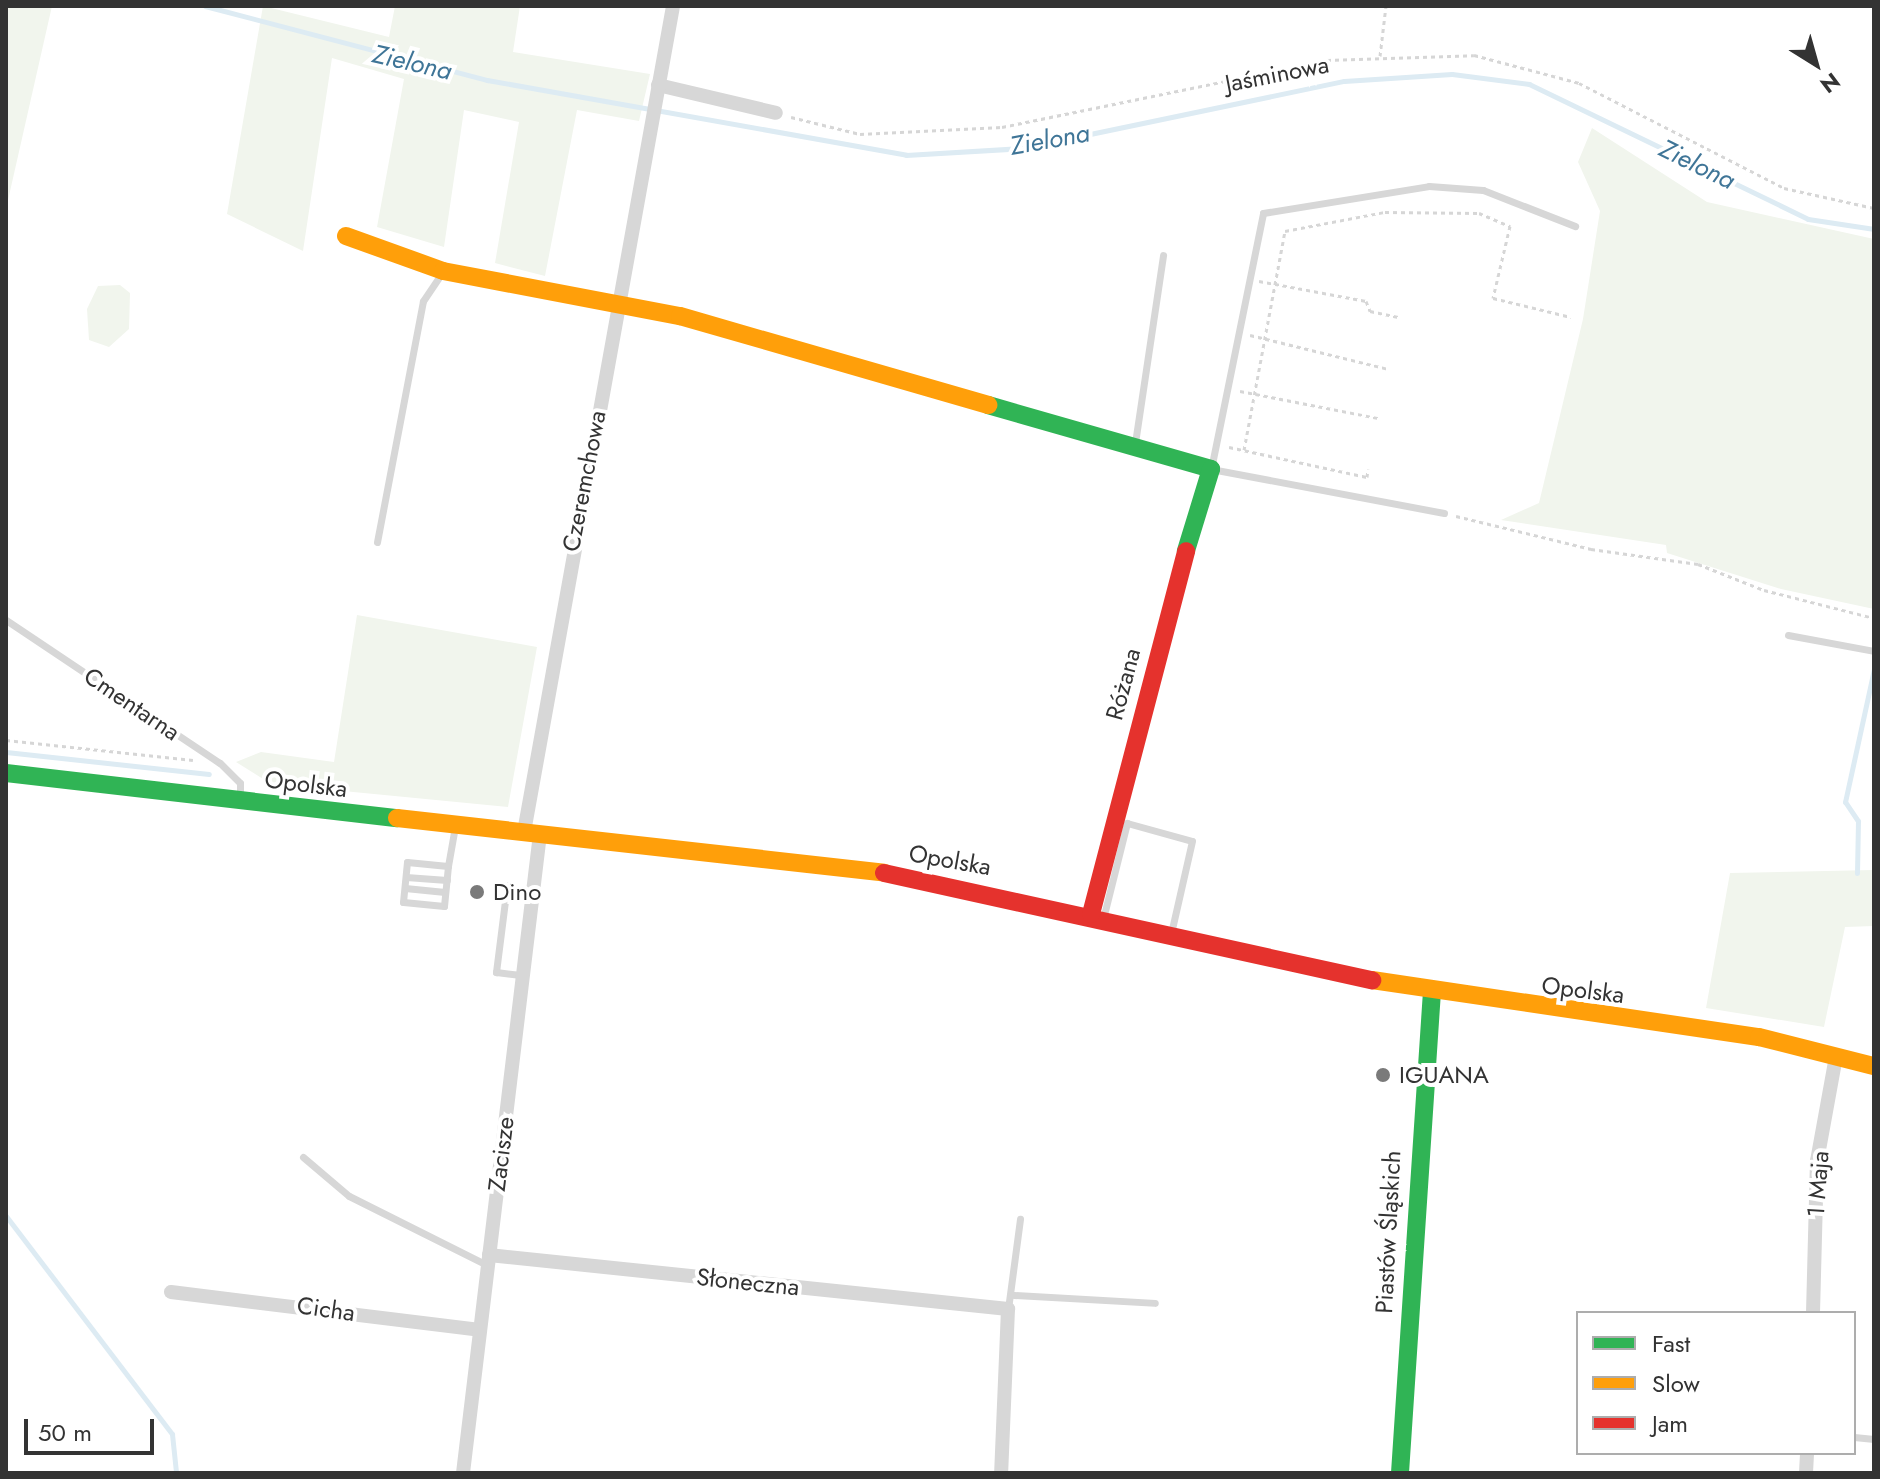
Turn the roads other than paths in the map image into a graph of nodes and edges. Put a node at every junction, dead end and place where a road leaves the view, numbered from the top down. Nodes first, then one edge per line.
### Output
1 (673, 6) edge
2 (657, 92) junction
3 (776, 113) road end
4 (1575, 226) dead end
5 (346, 236) dead end
6 (1163, 255) dead end
7 (443, 271) junction
8 (617, 304) junction
9 (1135, 446) junction
10 (1211, 469) junction
11 (1444, 513) road end
12 (377, 542) dead end
13 (6, 620) edge
14 (1788, 635) dead end
15 (1874, 651) edge
16 (6, 773) edge
17 (240, 800) junction
18 (455, 825) junction
19 (532, 833) junction
20 (448, 866) junction
21 (406, 877) junction
22 (447, 880) junction
23 (507, 885) dead end
24 (405, 888) junction
25 (445, 892) junction
26 (1098, 915) junction
27 (1171, 932) junction
28 (521, 975) junction
29 (1432, 994) junction
30 (1836, 1056) junction
31 (1874, 1066) edge
32 (303, 1157) dead end
33 (1020, 1219) dead end
34 (488, 1260) junction
35 (171, 1292) dead end
36 (1011, 1302) junction
37 (1155, 1303) dead end
38 (1813, 1311) edge
39 (480, 1330) junction
40 (463, 1473) edge
41 (1001, 1473) edge
42 (1400, 1473) edge

1 - 2 street
2 - 3 street
2 - 8 street, Czeremchowa
4 - 10 lane
5 - 7 main road
6 - 9 lane
7 - 8 main road
7 - 12 lane
8 - 9 main road
8 - 19 street, Czeremchowa
9 - 10 main road
10 - 11 lane
10 - 26 main road, Różana
13 - 17 lane, Cmentarna
14 - 15 lane
16 - 17 main road, Opolska
17 - 18 main road, Opolska
18 - 19 main road, Opolska
18 - 20 lane
19 - 26 main road, Opolska
19 - 28 street, Zacisze
20 - 21 lane
20 - 22 lane
21 - 22 lane
21 - 24 lane
22 - 25 lane
23 - 28 lane
24 - 25 lane
24 - 25 lane
26 - 27 main road, Opolska
26 - 27 lane
27 - 29 main road, Opolska
28 - 34 street, Zacisze
29 - 30 main road, Opolska
29 - 42 main road, Piastów Śląskich
30 - 31 main road, Opolska
30 - 38 street, 1 Maja
32 - 34 lane
33 - 36 lane
34 - 36 street, Słoneczna
34 - 39 street, Zacisze
35 - 39 street, Cicha
36 - 37 lane
36 - 41 street
39 - 40 street, Zacisze

